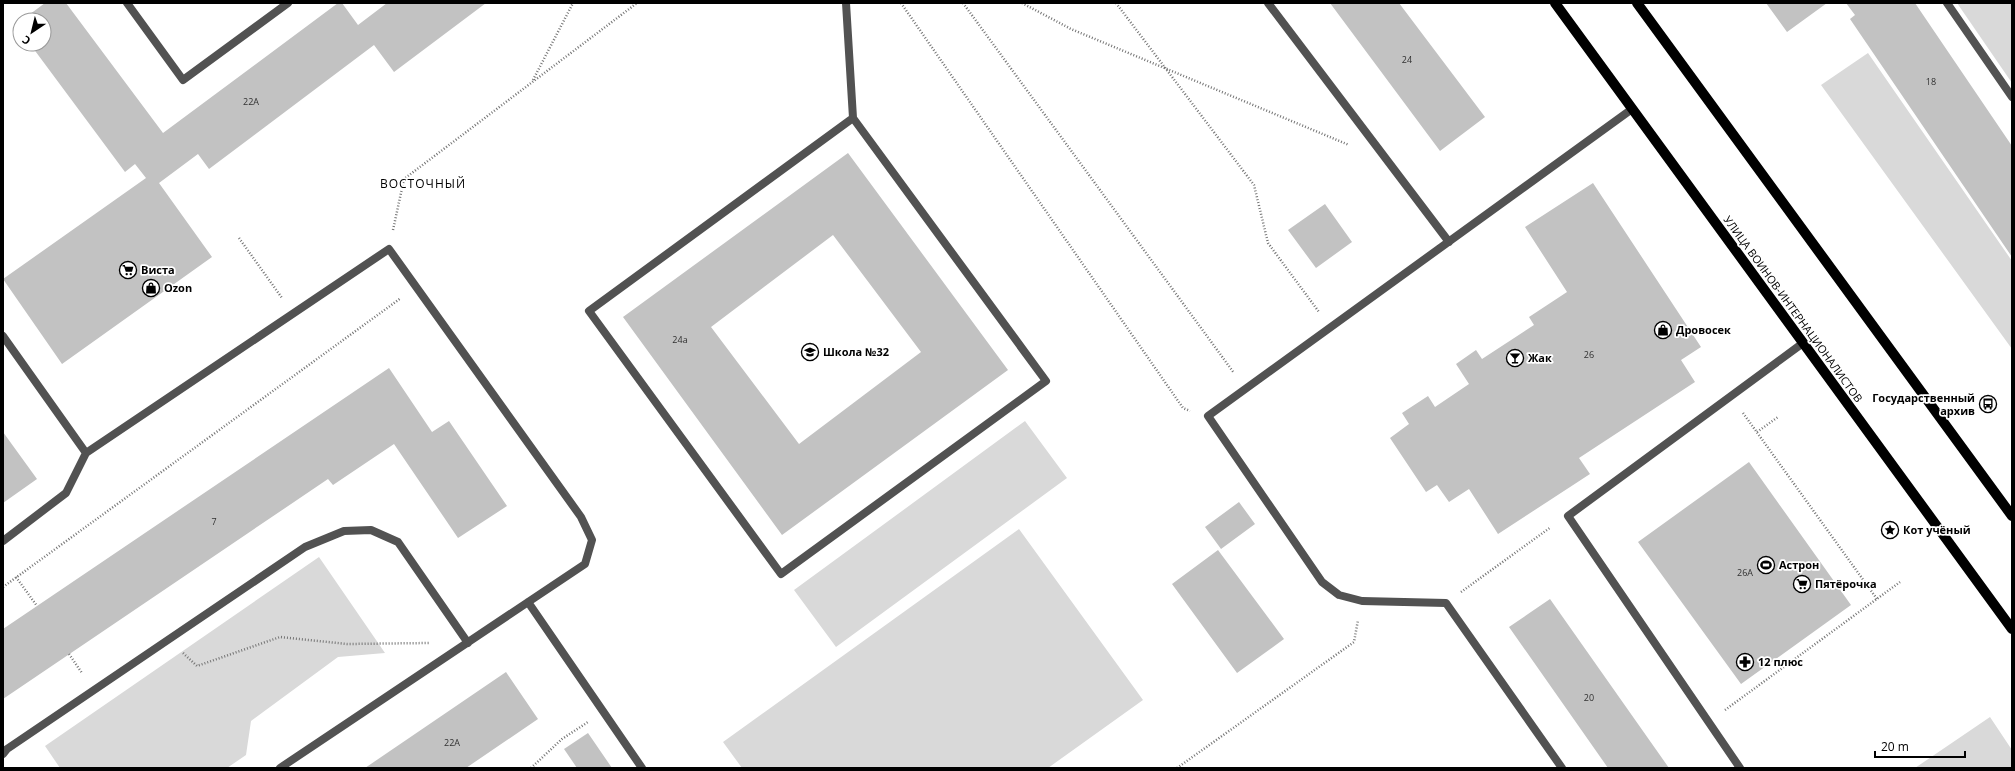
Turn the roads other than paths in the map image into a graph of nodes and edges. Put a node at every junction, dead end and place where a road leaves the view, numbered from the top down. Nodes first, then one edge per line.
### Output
1 (127, 3) edge
2 (288, 3) edge
3 (846, 3) edge
4 (1268, 3) edge
5 (1555, 3) edge
6 (1637, 3) edge
7 (1948, 3) edge
8 (2012, 97) edge
9 (1632, 109) junction
10 (853, 118) junction
11 (1449, 242) junction
12 (3, 336) edge
13 (1803, 343) junction
14 (86, 453) junction
15 (2012, 516) edge
16 (3, 540) edge
17 (528, 602) junction
18 (2012, 629) edge
19 (468, 643) junction
20 (3, 754) edge
21 (280, 768) edge
22 (642, 768) edge
23 (1562, 768) edge
24 (1740, 768) edge

1 - 2 lane
3 - 10 lane
4 - 11 lane
5 - 9 main road, УЛИЦА ВОИНОВ-ИНТЕРНАЦИОНАЛИСТОВ
6 - 15 main road
7 - 8 lane
9 - 11 lane
9 - 13 main road, УЛИЦА ВОИНОВ-ИНТЕРНАЦИОНАЛИСТОВ
10 - 10 lane
11 - 23 lane
12 - 14 lane
13 - 18 main road, УЛИЦА ВОИНОВ-ИНТЕРНАЦИОНАЛИСТОВ
13 - 24 lane
14 - 16 lane
14 - 17 lane
17 - 19 lane
17 - 22 lane
19 - 20 lane
19 - 21 lane

